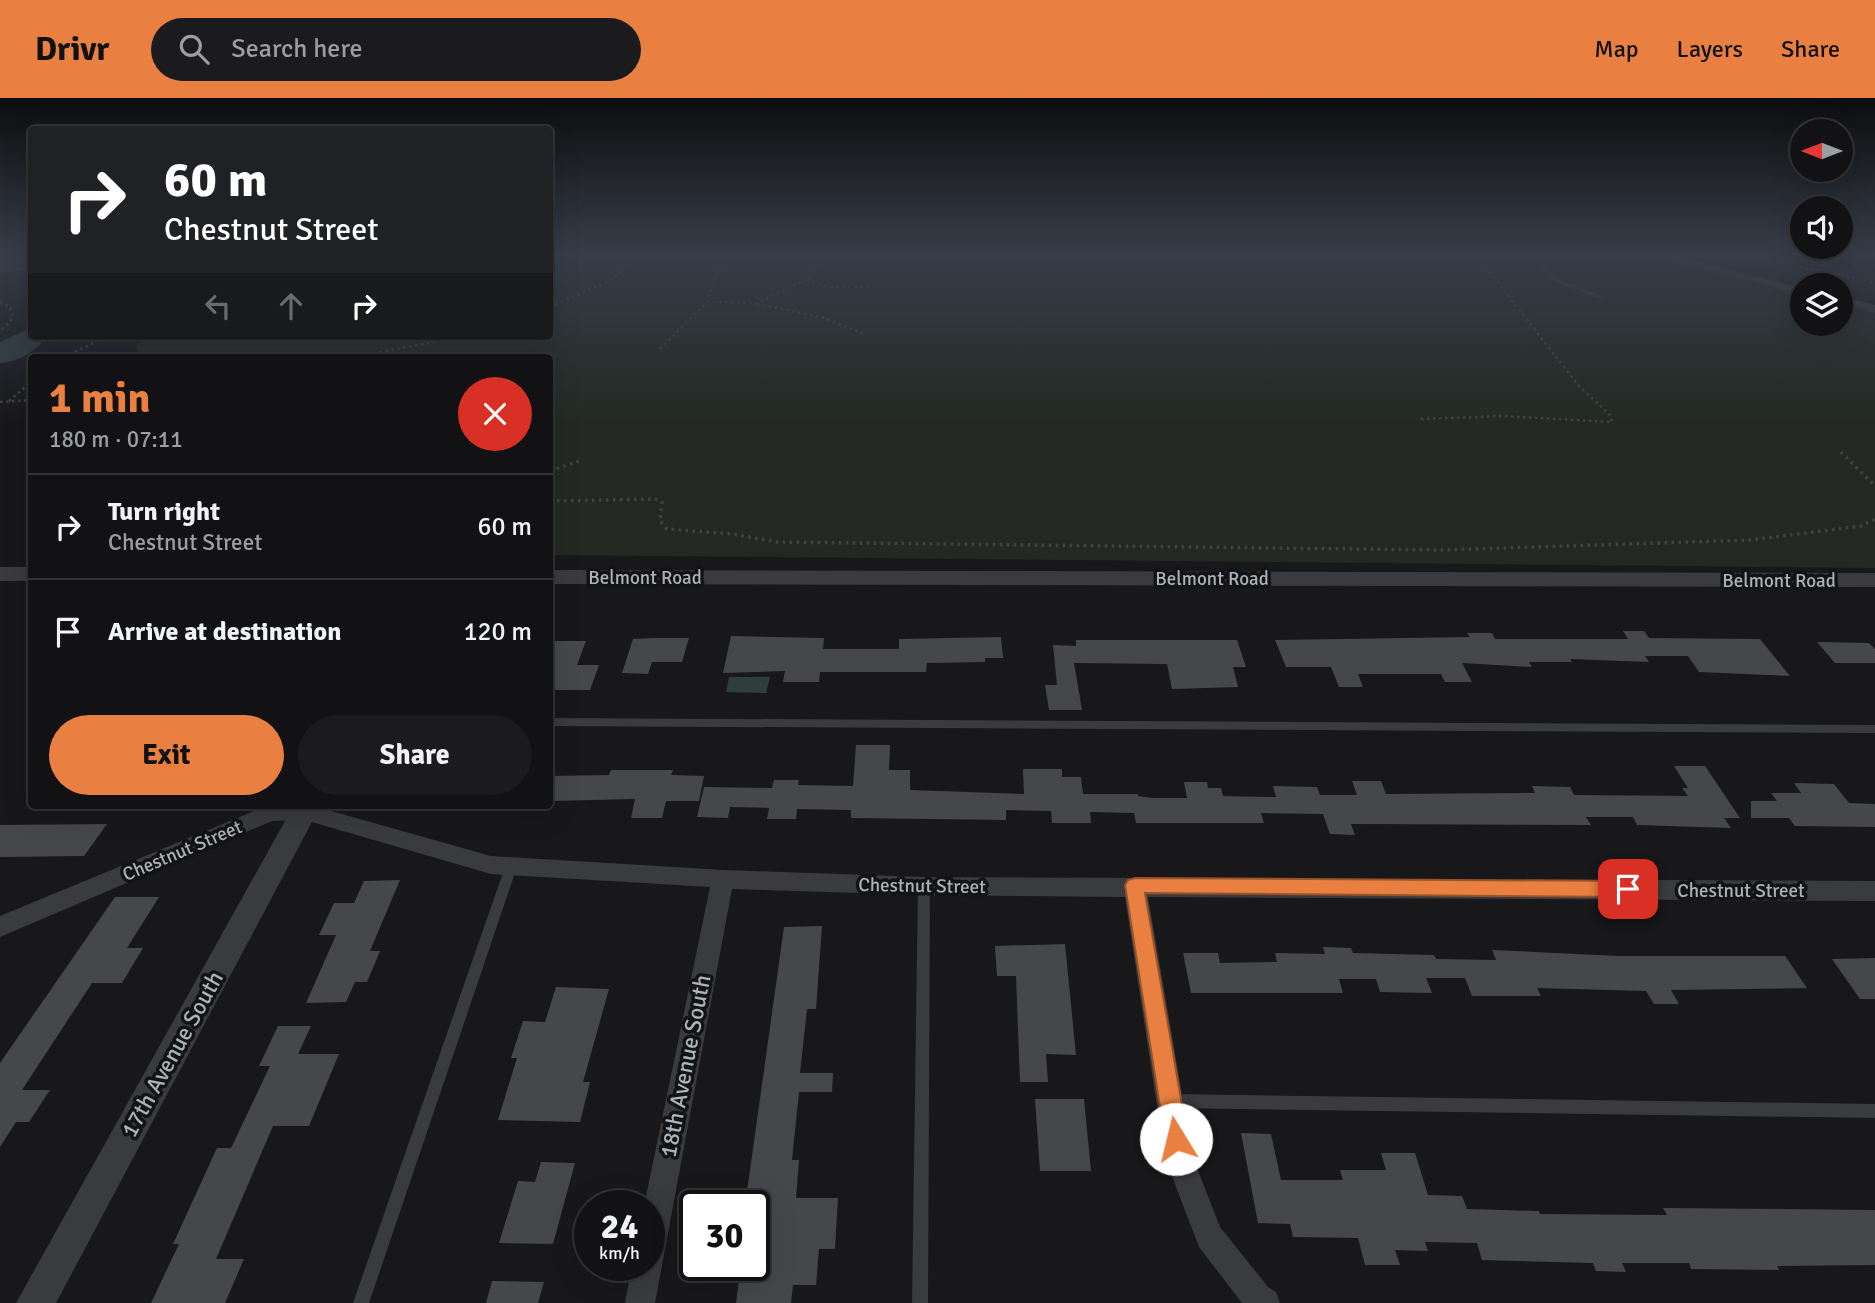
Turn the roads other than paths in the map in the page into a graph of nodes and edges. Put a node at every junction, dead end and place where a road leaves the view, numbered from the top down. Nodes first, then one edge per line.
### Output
1 (0, 574) edge
2 (28, 574) edge
3 (553, 577) edge
4 (1875, 580) edge
5 (553, 722) edge
6 (1875, 729) edge
7 (299, 809) edge
8 (305, 809) edge
9 (309, 809) edge
10 (511, 867) junction
11 (724, 879) junction
12 (1135, 885) junction
13 (924, 886) junction
14 (1875, 891) edge
15 (0, 927) edge
16 (1170, 1101) junction
17 (1875, 1111) edge
18 (661, 1190) edge
19 (644, 1281) edge
20 (35, 1303) edge
21 (361, 1303) edge
22 (640, 1303) edge
23 (920, 1303) edge
24 (1265, 1303) edge

1 - 2 street
3 - 4 street, Belmont Road
5 - 6 lane
7 - 15 street, Chestnut Street
8 - 20 street, 17th Avenue South
9 - 10 street, Chestnut Street
10 - 11 street, Chestnut Street
10 - 21 lane
11 - 13 street, Chestnut Street
11 - 18 street, 18th Avenue South
12 - 13 street, Chestnut Street
12 - 14 street, Chestnut Street
12 - 16 street
13 - 23 lane
16 - 17 lane
16 - 24 street
19 - 22 street

